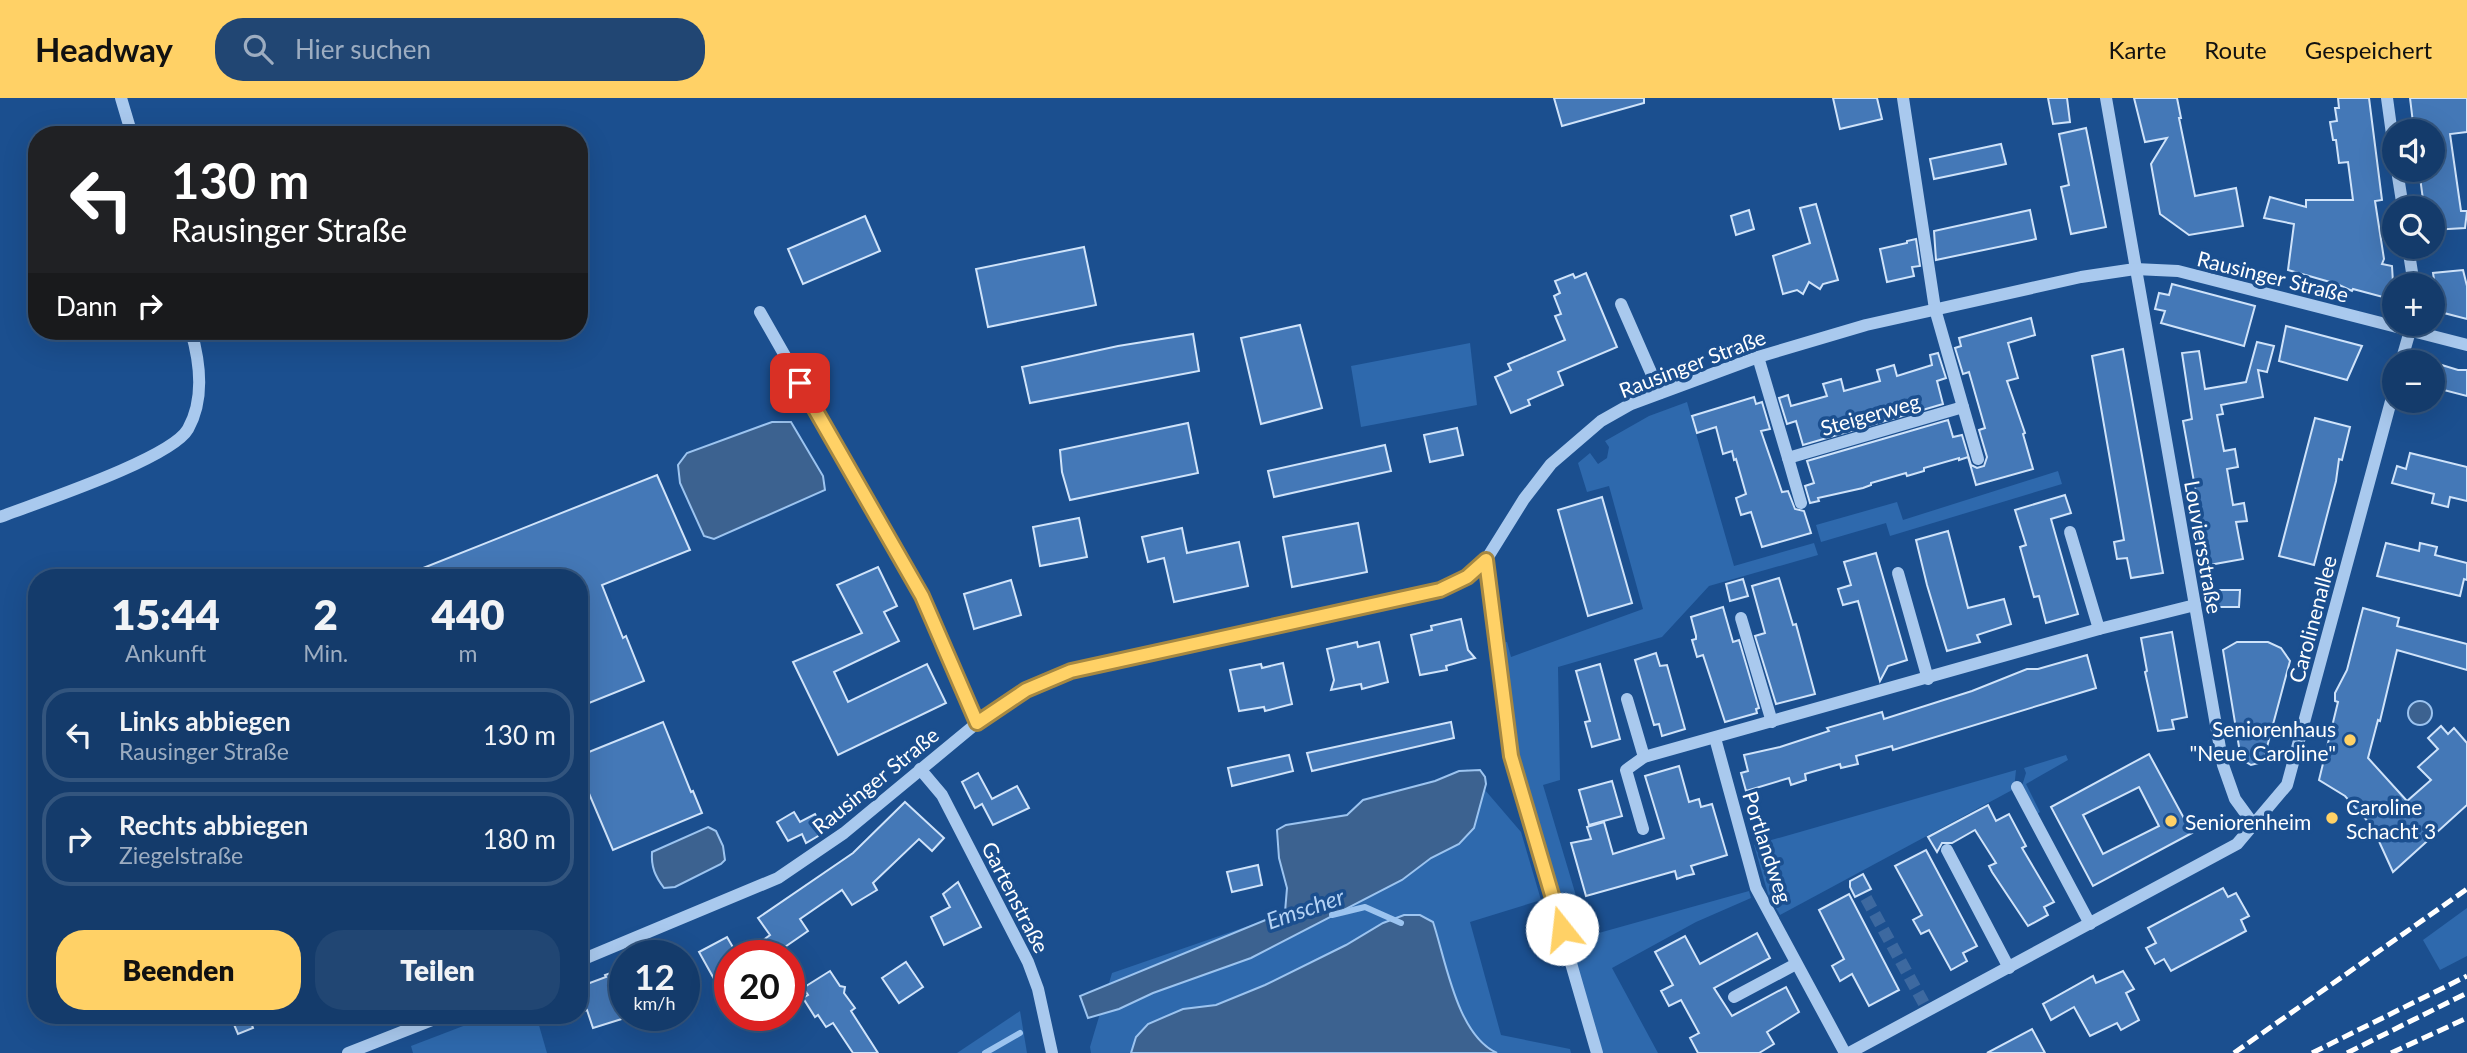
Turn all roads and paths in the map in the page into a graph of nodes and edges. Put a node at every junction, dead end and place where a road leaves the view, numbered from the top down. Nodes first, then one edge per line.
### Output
1 (121, 98) edge
2 (1903, 98) edge
3 (2106, 98) edge
4 (2386, 98) edge
5 (2389, 119) edge
6 (129, 126) edge
7 (2135, 269) junction
8 (1621, 304) dead end
9 (1935, 309) junction
10 (760, 312) dead end
11 (2382, 320) edge
12 (2439, 336) edge
13 (193, 340) edge
14 (2467, 345) edge
15 (1758, 357) junction
16 (1660, 393) junction
17 (1963, 407) junction
18 (2388, 413) edge
19 (1788, 458) junction
20 (1978, 459) dead end
21 (1801, 503) dead end
22 (0, 517) edge
23 (2070, 532) dead end
24 (1486, 560) junction
25 (1898, 573) dead end
26 (2195, 605) junction
27 (1741, 618) dead end
28 (2099, 629) junction
29 (1928, 679) junction
30 (1627, 699) dead end
31 (1772, 722) junction
32 (977, 723) junction
33 (1715, 738) junction
34 (1644, 757) junction
35 (920, 769) junction
36 (2017, 787) dead end
37 (2254, 825) junction
38 (1643, 829) dead end
39 (1947, 850) dead end
40 (2091, 925) junction
41 (588, 957) edge
42 (1796, 964) junction
43 (2009, 968) junction
44 (1734, 997) dead end
45 (422, 1024) edge
46 (348, 1053) edge
47 (1052, 1053) edge
48 (1597, 1053) edge
49 (1847, 1053) edge

1 - 6 street
2 - 9 street
3 - 7 street, Louviersstraße
4 - 5 street
7 - 9 street, Rausinger Straße
7 - 11 street, Rausinger Straße
7 - 26 street, Louviersstraße
8 - 16 street
9 - 15 street, Rausinger Straße
9 - 17 street
10 - 32 street
12 - 14 street, Rausinger Straße
13 - 22 street
15 - 16 street, Rausinger Straße
15 - 19 street
16 - 24 street, Rausinger Straße
17 - 19 street, Steigerweg
17 - 20 street
18 - 37 street, Carolinenallee
19 - 21 street
23 - 28 street
24 - 32 street, Rausinger Straße
24 - 48 street
25 - 29 street
26 - 28 street
26 - 37 street, Louviersstraße
27 - 31 street
28 - 29 street
29 - 31 street
30 - 34 street
31 - 33 street
32 - 35 street, Rausinger Straße
33 - 34 street
33 - 42 street, Portlandweg
34 - 38 street
35 - 41 street, Rausinger Straße
35 - 47 street, Gartenstraße
36 - 40 street
37 - 40 street, Carolinenallee
39 - 43 street
40 - 43 street, Carolinenallee
42 - 44 street
42 - 49 street, Portlandweg
43 - 49 street, Carolinenallee
45 - 46 street

